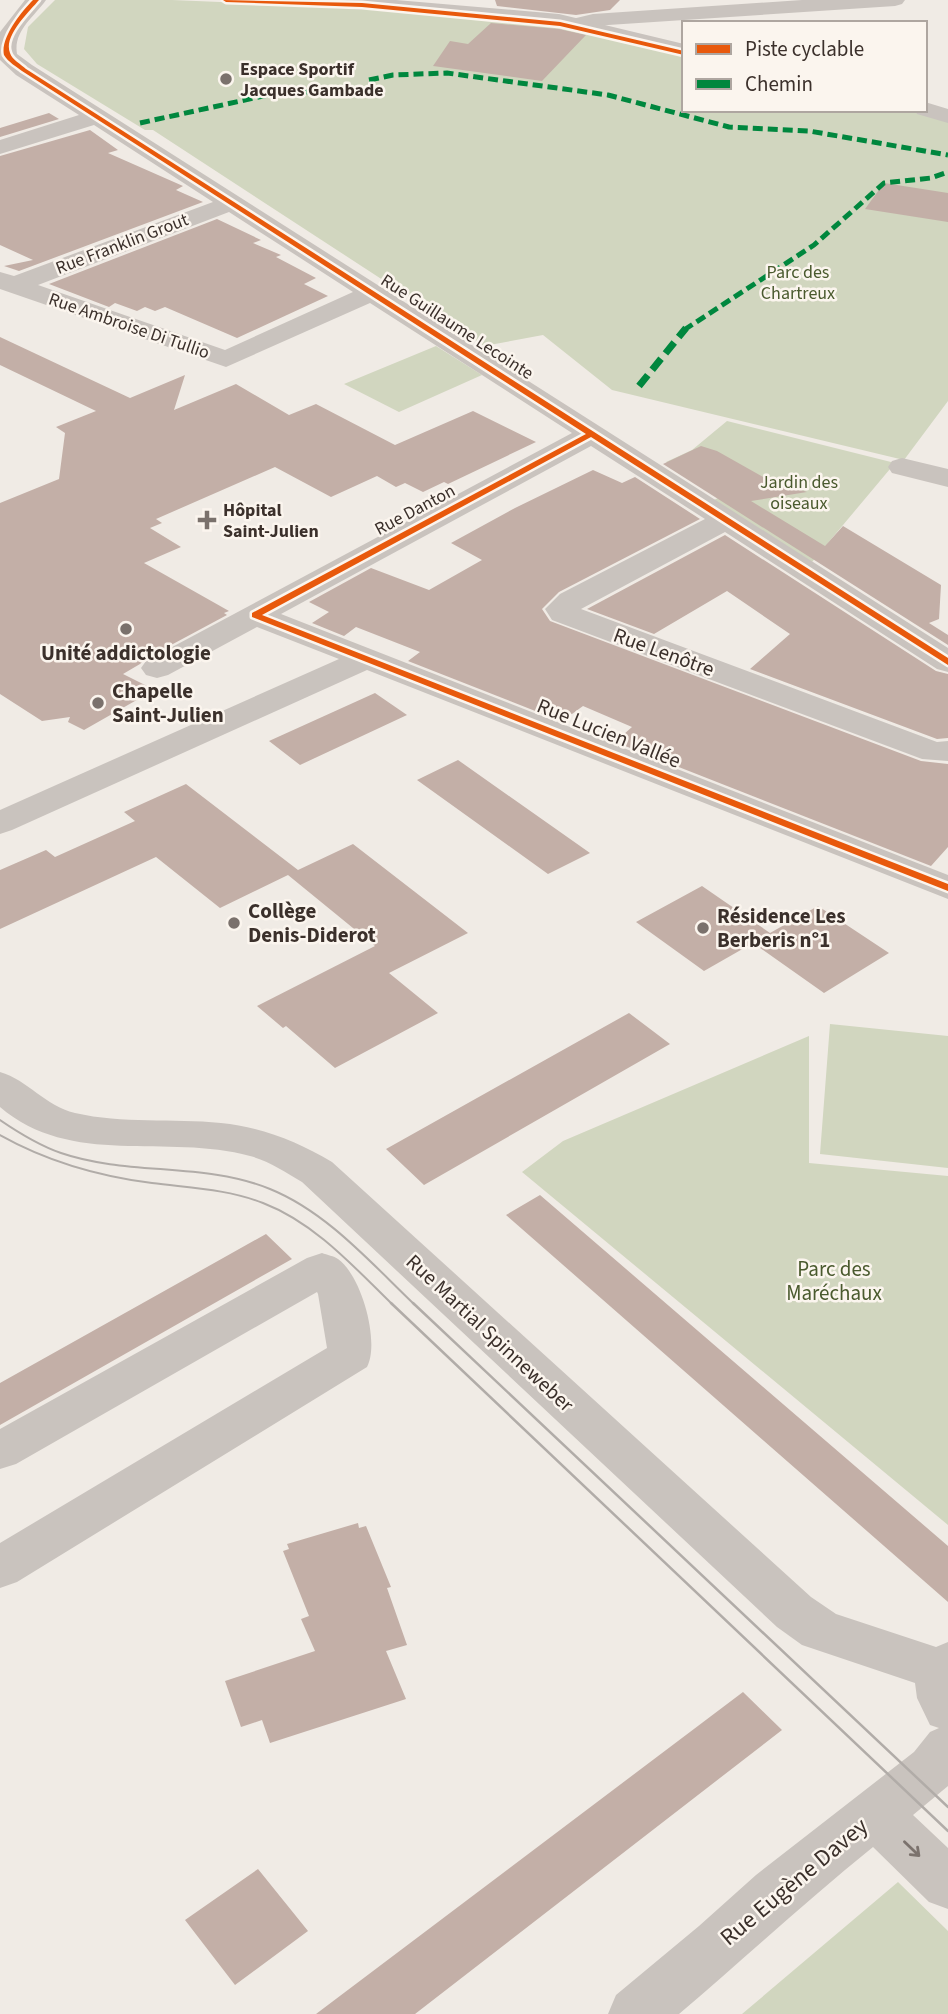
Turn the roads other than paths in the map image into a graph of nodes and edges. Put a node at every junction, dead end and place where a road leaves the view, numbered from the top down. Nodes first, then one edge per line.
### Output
1 (36, 0) edge
2 (286, 0) edge
3 (553, 0) edge
4 (895, 0) edge
5 (567, 22) junction
6 (682, 50) edge
7 (927, 110) edge
8 (948, 116) edge
9 (96, 117) junction
10 (0, 146) edge
11 (231, 203) junction
12 (7, 283) edge
13 (372, 293) junction
14 (591, 434) junction
15 (902, 467) dead end
16 (948, 478) edge
17 (726, 520) junction
18 (255, 615) junction
19 (368, 658) junction
20 (948, 662) edge
21 (157, 668) dead end
22 (948, 751) edge
23 (0, 823) edge
24 (948, 888) edge
25 (0, 1086) edge
26 (0, 1451) edge
27 (0, 1568) edge
28 (946, 1682) edge
29 (948, 1748) edge
30 (875, 1814) junction
31 (948, 1884) edge
32 (636, 2014) edge

1 - 9 street, Rue Guillaume Lecointe
2 - 5 street
3 - 5 street
4 - 5 street
5 - 6 street
7 - 8 street
9 - 10 street
9 - 11 street, Rue Guillaume Lecointe
11 - 12 street, Rue Franklin Grout
11 - 13 street, Rue Guillaume Lecointe
12 - 13 street, Rue Ambroise Di Tullio
13 - 14 street, Rue Guillaume Lecointe
14 - 17 street, Rue Guillaume Lecointe
14 - 18 street, Rue Danton
15 - 16 street
17 - 20 street, Rue Guillaume Lecointe
17 - 22 street, Rue Lenôtre
18 - 19 street, Rue Lucien Vallée
18 - 21 street, Rue Danton
19 - 23 street
19 - 24 street, Rue Lucien Vallée
25 - 28 street, Rue Martial Spinneweber
26 - 27 street
29 - 30 street, Rue Eugène Davey
30 -> 31 street
30 - 32 street, Rue Eugène Davey

